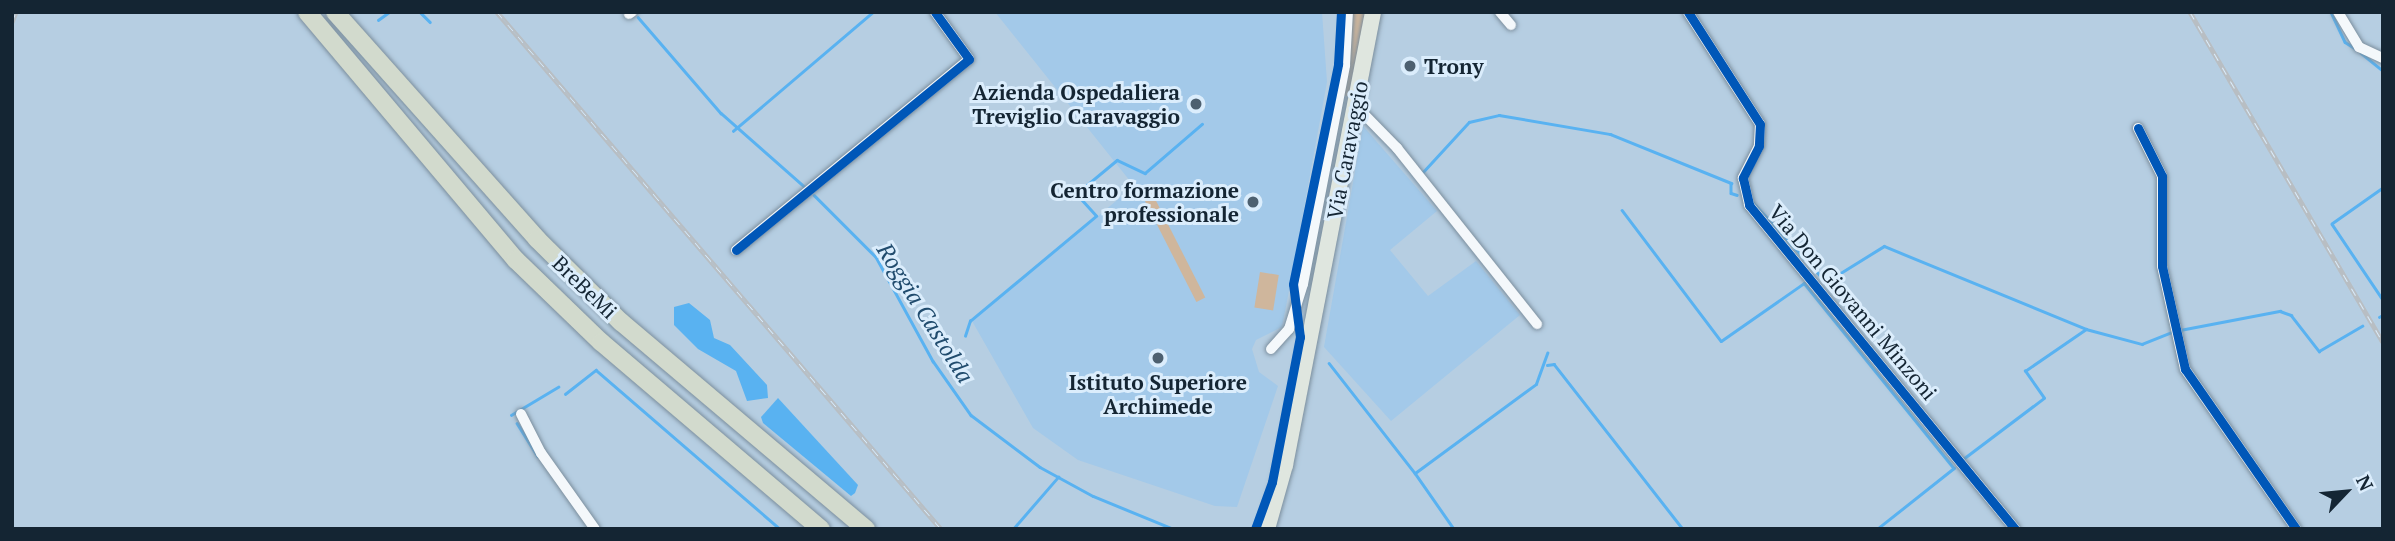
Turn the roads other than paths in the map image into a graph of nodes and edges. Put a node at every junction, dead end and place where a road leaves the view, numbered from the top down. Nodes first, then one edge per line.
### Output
1 (307, 12) edge
2 (335, 12) edge
3 (935, 12) edge
4 (1348, 12) edge
5 (1373, 12) edge
6 (1500, 12) edge
7 (1688, 12) edge
8 (2337, 12) edge
9 (1511, 25) dead end
10 (2383, 58) edge
11 (1358, 114) junction
12 (2138, 128) dead end
13 (736, 250) dead end
14 (1537, 324) dead end
15 (1271, 349) dead end
16 (521, 414) dead end
17 (596, 529) edge
18 (821, 529) edge
19 (866, 529) edge
20 (1267, 529) edge
21 (2015, 529) edge
22 (2296, 529) edge

1 - 18 highway, BreBeMi
2 - 19 highway, BreBeMi
3 - 13 street
4 - 15 street
5 - 11 main road, Via Caravaggio
6 - 9 street
7 - 21 street, Via Don Giovanni Minzoni
8 - 10 street
11 - 14 street
11 - 20 main road, Via Caravaggio
12 - 22 street
16 - 17 street

